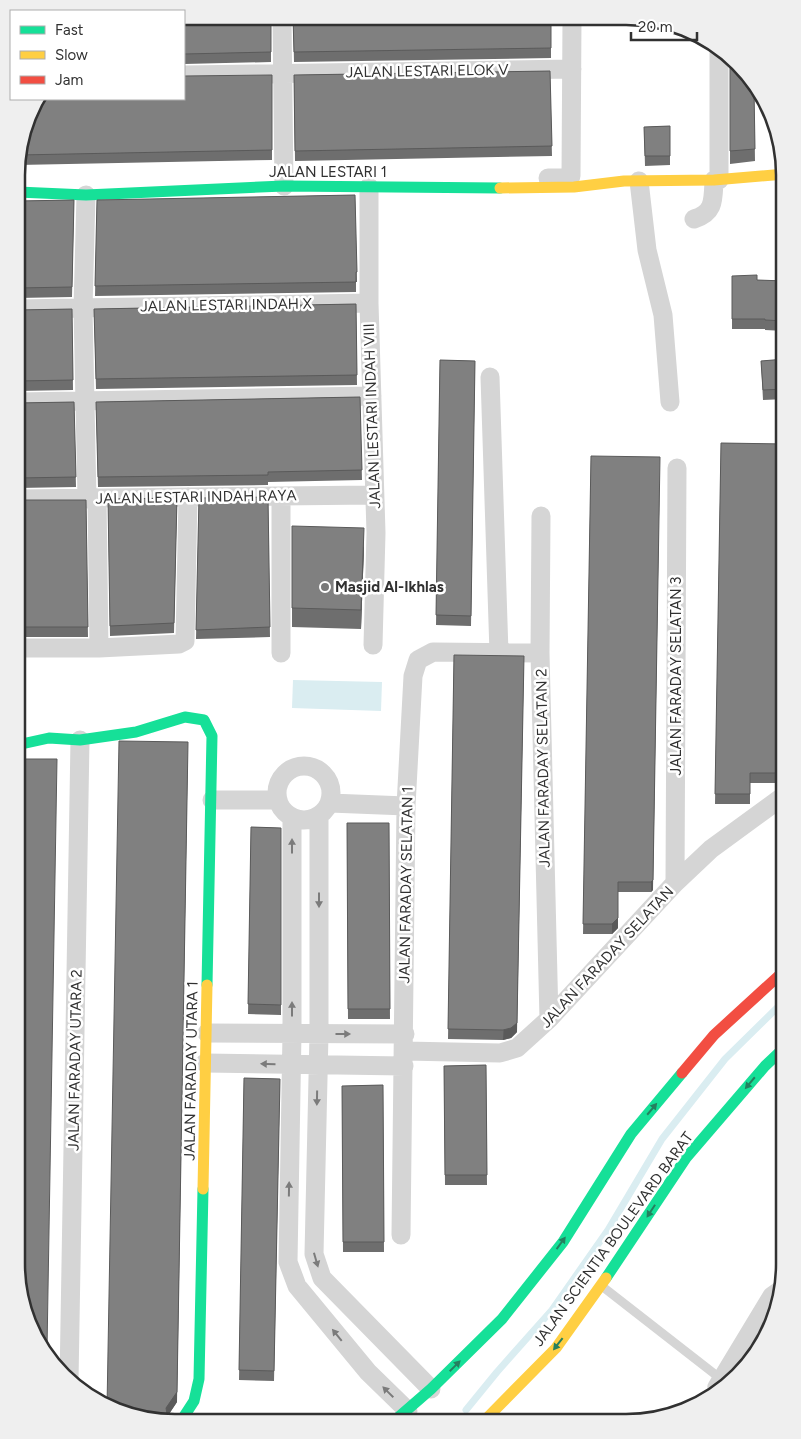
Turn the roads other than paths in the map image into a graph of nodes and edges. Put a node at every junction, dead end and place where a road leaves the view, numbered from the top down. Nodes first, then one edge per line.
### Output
1 (282, 25) edge
2 (572, 25) edge
3 (719, 57) edge
4 (572, 69) junction
5 (282, 73) junction
6 (185, 75) edge
7 (776, 175) edge
8 (716, 180) junction
9 (639, 181) junction
10 (284, 186) junction
11 (369, 186) junction
12 (447, 188) junction
13 (25, 192) edge
14 (86, 195) junction
15 (694, 219) dead end
16 (369, 303) junction
17 (84, 308) junction
18 (25, 309) edge
19 (490, 377) dead end
20 (372, 396) junction
21 (25, 402) edge
22 (85, 402) junction
23 (670, 402) dead end
24 (677, 468) dead end
25 (374, 495) junction
26 (281, 496) junction
27 (188, 497) junction
28 (92, 498) junction
29 (25, 499) edge
30 (541, 516) dead end
31 (373, 645) dead end
32 (25, 648) edge
33 (100, 648) junction
34 (281, 653) dead end
35 (500, 653) junction
36 (540, 653) junction
37 (80, 740) junction
38 (25, 743) edge
39 (212, 800) junction
40 (278, 800) junction
41 (776, 801) edge
42 (406, 806) junction
43 (325, 810) junction
44 (292, 818) junction
45 (675, 883) junction
46 (776, 978) edge
47 (549, 1019) junction
48 (207, 1033) junction
49 (292, 1033) junction
50 (319, 1034) junction
51 (405, 1050) junction
52 (776, 1056) edge
53 (205, 1063) junction
54 (291, 1064) junction
55 (317, 1065) junction
56 (402, 1235) dead end
57 (602, 1285) junction
58 (772, 1296) edge
59 (69, 1370) edge
60 (725, 1376) edge
61 (716, 1384) edge
62 (431, 1389) junction
63 (188, 1414) edge
64 (398, 1414) edge
65 (403, 1414) edge
66 (491, 1414) edge

1 - 5 street
2 - 4 street
3 - 8 street
4 - 5 street, JALAN LESTARI ELOK V
4 - 12 street
5 - 6 street, JALAN LESTARI ELOK V
5 - 10 street
7 - 8 street, JALAN LESTARI 1
8 - 9 street, JALAN LESTARI 1
8 - 15 street
9 - 12 street, JALAN LESTARI 1
9 - 23 street
10 - 11 street, JALAN LESTARI 1
10 - 14 street, JALAN LESTARI 1
11 - 12 street, JALAN LESTARI 1
11 - 16 street, JALAN LESTARI INDAH VIII
13 - 14 street, JALAN LESTARI 1
14 - 17 street
16 - 17 street, JALAN LESTARI INDAH X
16 - 20 street, JALAN LESTARI INDAH VIII
17 - 18 street, JALAN LESTARI INDAH X
17 - 22 street
19 - 35 street
20 - 22 street
20 - 25 street, JALAN LESTARI INDAH VIII
21 - 22 street
22 - 28 street
24 - 45 street, JALAN FARADAY SELATAN 3
25 - 26 street, JALAN LESTARI INDAH RAYA
25 - 31 street, JALAN LESTARI INDAH VIII
26 - 27 street, JALAN LESTARI INDAH RAYA
26 - 34 street
27 - 28 street, JALAN LESTARI INDAH RAYA
27 - 33 street
28 - 29 street, JALAN LESTARI INDAH RAYA
28 - 33 street
30 - 36 street, JALAN FARADAY SELATAN 2
32 - 33 street
35 - 36 street, JALAN FARADAY SELATAN 1
35 - 42 street, JALAN FARADAY SELATAN 1
36 - 47 street, JALAN FARADAY SELATAN 2
37 - 38 street
37 - 39 street, JALAN FARADAY UTARA 1
37 - 59 street, JALAN FARADAY UTARA 2
39 - 40 street
39 - 48 street, JALAN FARADAY UTARA 1
40 - 43 street
40 - 44 street
41 - 45 street, JALAN FARADAY SELATAN
42 - 43 street
42 - 51 street, JALAN FARADAY SELATAN 1
43 - 44 street
43 -> 50 street
49 -> 44 street
45 - 47 street, JALAN FARADAY SELATAN
62 -> 46 street
47 - 51 street, JALAN FARADAY SELATAN
48 - 49 street
48 - 53 street, JALAN FARADAY UTARA 1
49 - 50 street
49 - 54 street
50 -> 51 street
50 - 55 street
51 - 55 street
51 - 56 street, JALAN FARADAY SELATAN 1
52 -> 57 street, JALAN SCIENTIA BOULEVARD BARAT
54 -> 53 street
53 - 63 street, JALAN FARADAY UTARA 1
54 - 55 street
64 -> 54 street
55 -> 62 street
57 - 61 lane
57 -> 66 street, JALAN SCIENTIA BOULEVARD BARAT
58 - 60 street
62 - 65 street

